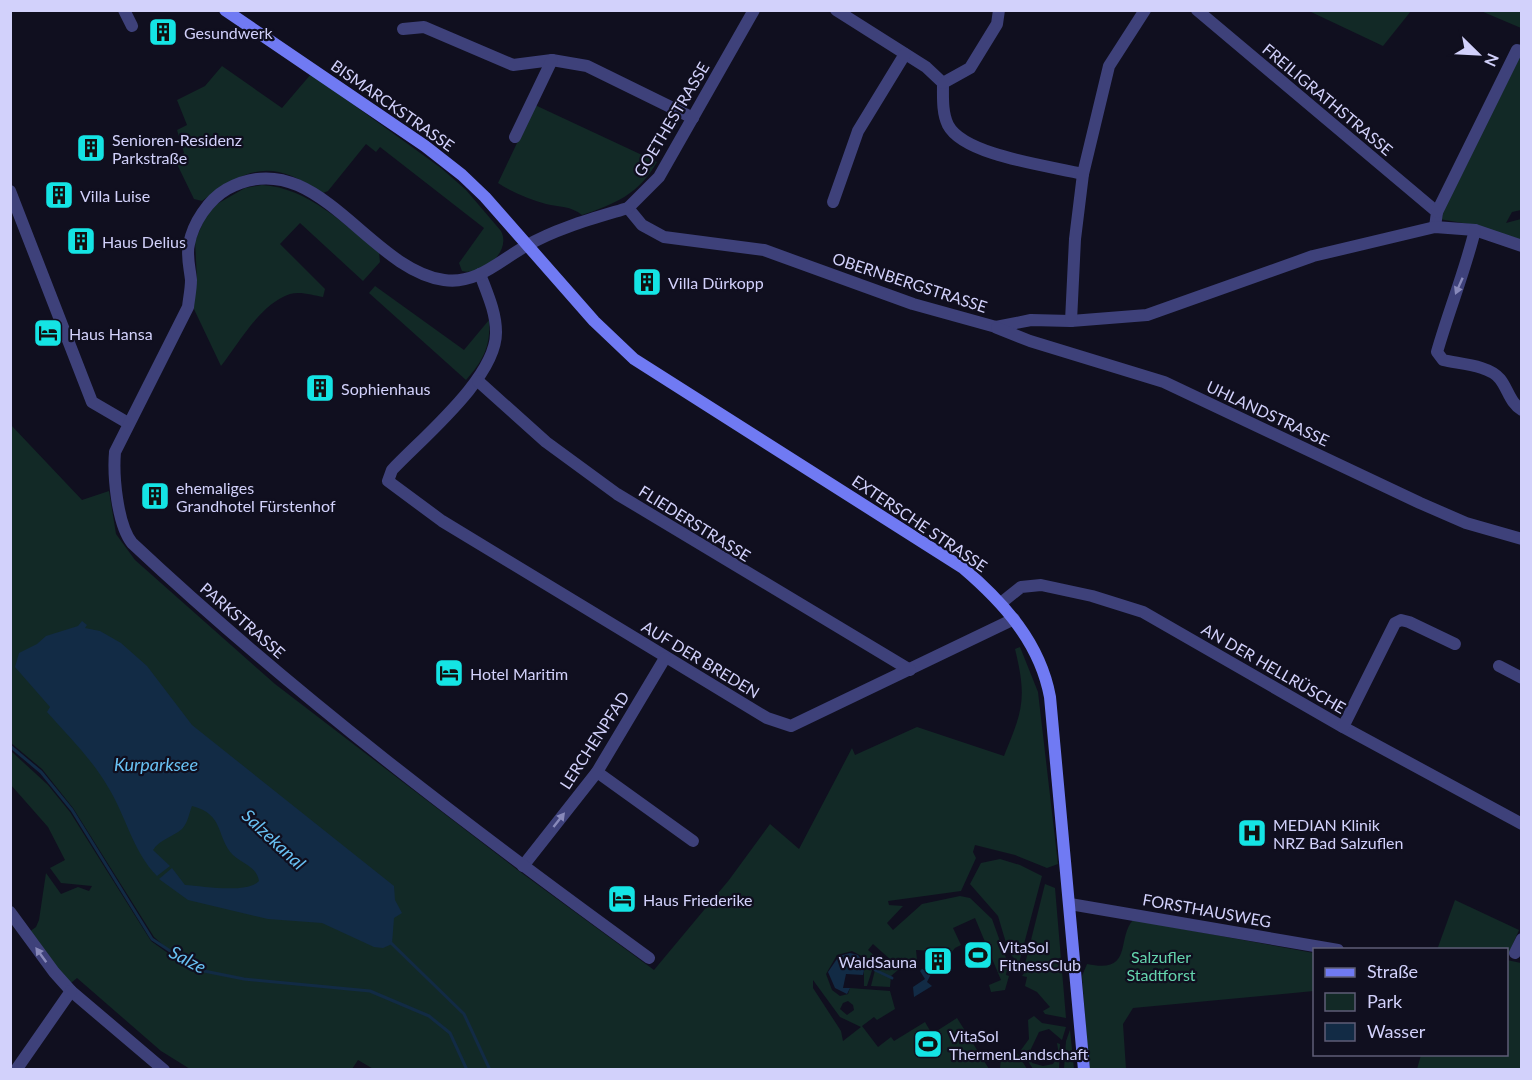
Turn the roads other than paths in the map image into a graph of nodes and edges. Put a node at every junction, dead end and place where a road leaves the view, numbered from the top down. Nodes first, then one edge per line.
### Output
1 (124, 10) edge
2 (225, 10) edge
3 (754, 10) edge
4 (836, 10) edge
5 (999, 10) edge
6 (1145, 10) edge
7 (1197, 10) edge
8 (132, 26) dead end
9 (403, 29) dead end
10 (1517, 51) dead end
11 (905, 54) junction
12 (552, 60) junction
13 (943, 83) junction
14 (693, 118) junction
15 (515, 137) dead end
16 (1083, 174) junction
17 (10, 191) edge
18 (833, 202) dead end
19 (628, 208) junction
20 (1437, 213) junction
21 (1435, 226) junction
22 (1475, 230) junction
23 (526, 245) junction
24 (1521, 246) edge
25 (480, 274) junction
26 (1071, 321) junction
27 (996, 327) junction
28 (478, 381) junction
29 (1521, 410) edge
30 (128, 423) junction
31 (1521, 539) edge
32 (1001, 603) junction
33 (1014, 619) junction
34 (1455, 644) dead end
35 (665, 658) junction
36 (1499, 666) dead end
37 (910, 670) junction
38 (1521, 678) edge
39 (1343, 727) junction
40 (597, 772) junction
41 (1521, 824) edge
42 (693, 841) dead end
43 (523, 866) junction
44 (1070, 904) junction
45 (10, 912) edge
46 (1521, 939) edge
47 (1326, 948) edge
48 (1514, 954) edge
49 (649, 958) dead end
50 (71, 991) junction
51 (15, 1070) edge
52 (164, 1070) edge
53 (1084, 1070) edge

1 - 8 street
2 - 23 main road, BISMARCKSTRASSE
3 - 14 street, GOETHESTRASSE
4 - 11 street
5 - 13 street
6 - 16 street
7 - 20 street, FREILIGRATHSTRASSE
9 - 12 street
10 - 20 street
11 - 13 street
11 - 18 street
12 - 14 street
12 - 15 street
13 - 16 street
14 - 19 street, GOETHESTRASSE
16 - 26 street
17 - 30 street
19 - 23 street, GOETHESTRASSE
19 - 27 street, OBERNBERGSTRASSE
20 - 21 street
21 - 22 street
21 - 26 street, OBERNBERGSTRASSE
22 - 24 street
22 -> 29 street
23 - 25 street, GOETHESTRASSE
23 - 32 main road, EXTERSCHE STRASSE
25 - 28 street
25 - 30 street, PARKSTRASSE
26 - 27 street, OBERNBERGSTRASSE
27 - 31 street, UHLANDSTRASSE
28 - 35 street, AUF DER BREDEN
28 - 37 street, FLIEDERSTRASSE
30 - 43 street, PARKSTRASSE
32 - 33 main road, EXTERSCHE STRASSE
32 - 39 street, AN DER HELLRÜSCHE
33 - 37 street, AUF DER BREDEN
33 - 44 main road, EXTERSCHE STRASSE
34 - 39 street
35 - 37 street, AUF DER BREDEN
35 - 40 street, LERCHENPFAD
36 - 38 street
39 - 41 street, AN DER HELLRÜSCHE
40 - 42 street
43 -> 40 street, LERCHENPFAD
43 - 49 street, PARKSTRASSE
44 - 47 street, FORSTHAUSWEG
44 - 53 main road, EXTERSCHE STRASSE
50 -> 45 street
46 - 48 street
50 - 51 street
50 - 52 street

